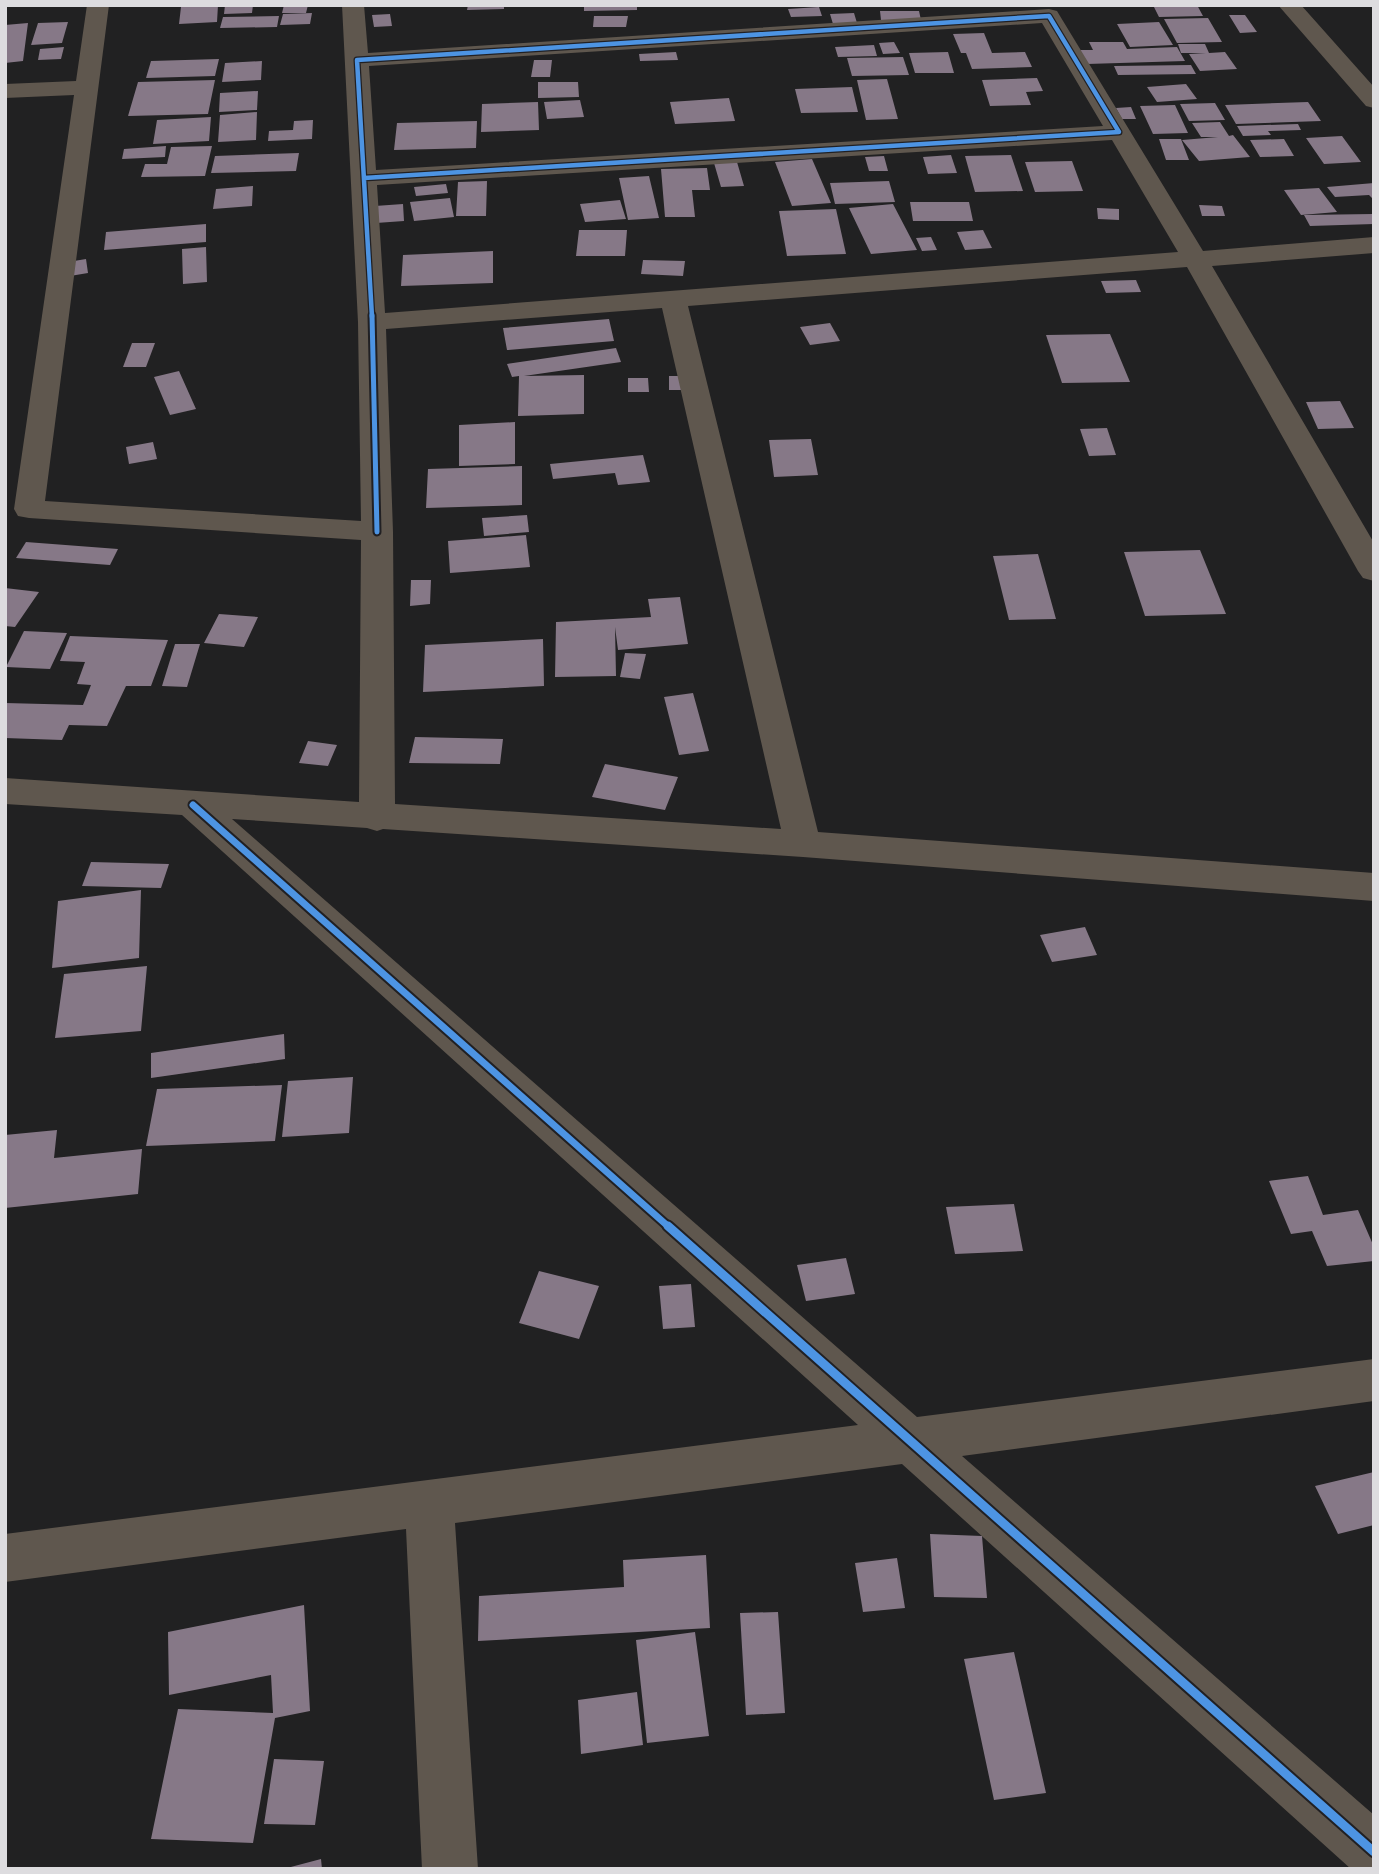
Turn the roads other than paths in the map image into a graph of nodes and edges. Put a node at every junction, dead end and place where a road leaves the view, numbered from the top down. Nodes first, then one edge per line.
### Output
1 (98, 5) edge
2 (353, 5) edge
3 (1289, 5) edge
4 (1045, 11) edge
5 (356, 60) junction
6 (87, 88) junction
7 (5, 91) edge
8 (1374, 101) edge
9 (1119, 131) junction
10 (364, 178) junction
11 (1374, 245) edge
12 (1195, 258) junction
13 (673, 298) junction
14 (372, 322) junction
15 (17, 508) edge
16 (377, 532) junction
17 (1374, 571) edge
18 (5, 792) edge
19 (193, 805) junction
20 (377, 818) junction
21 (803, 844) junction
22 (1374, 887) edge
23 (1374, 1380) edge
24 (911, 1440) junction
25 (429, 1502) junction
26 (5, 1558) edge
27 (1374, 1852) edge
28 (450, 1869) edge

1 - 6 street
2 - 5 street
3 - 8 street
4 - 5 street
4 - 9 street
5 - 10 street
6 - 7 street
6 - 15 street
9 - 10 street
9 - 12 street
10 - 14 street
11 - 12 street
12 - 13 street
12 - 17 street
13 - 14 street
13 - 21 street
14 - 16 street
15 - 16 street
16 - 20 street
18 - 19 street
19 - 20 street
19 - 24 street
20 - 21 street
21 - 22 street
23 - 24 street
24 - 25 street
24 - 27 street
25 - 26 street
25 - 28 street

